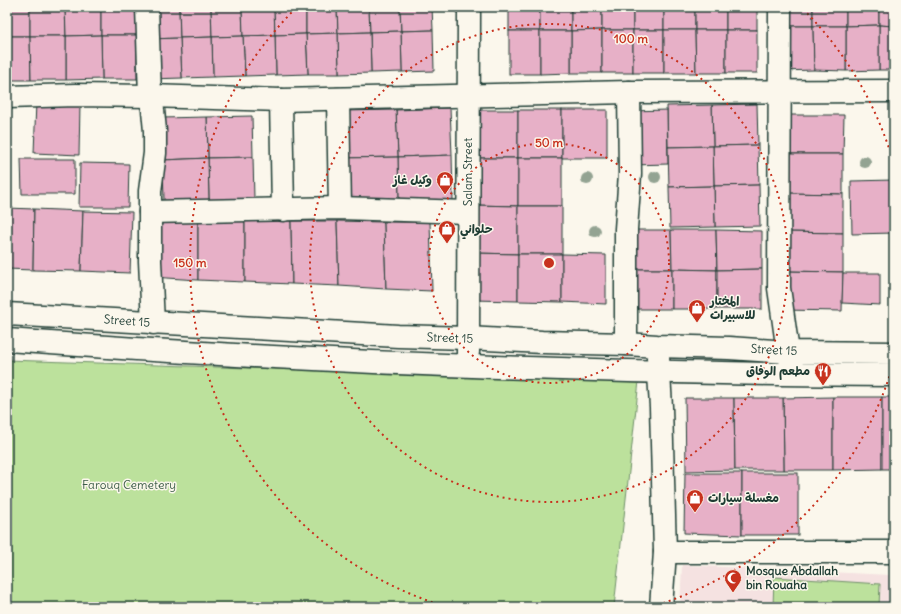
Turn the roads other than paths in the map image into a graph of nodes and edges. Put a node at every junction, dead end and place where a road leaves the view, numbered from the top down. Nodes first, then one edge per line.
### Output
1 (147, 7) edge
2 (469, 7) edge
3 (780, 7) edge
4 (781, 91) junction
5 (894, 91) edge
6 (629, 92) junction
7 (468, 95) junction
8 (150, 96) junction
9 (7, 97) edge
10 (338, 99) junction
11 (281, 100) junction
12 (340, 208) junction
13 (283, 210) junction
14 (150, 212) junction
15 (467, 212) junction
16 (7, 314) edge
17 (153, 323) junction
18 (467, 338) junction
19 (7, 340) edge
20 (626, 344) junction
21 (657, 346) junction
22 (788, 352) junction
23 (894, 353) edge
24 (470, 366) junction
25 (608, 370) junction
26 (660, 372) junction
27 (795, 375) junction
28 (894, 376) edge
29 (661, 407) junction
30 (665, 552) junction
31 (894, 552) edge
32 (661, 607) edge

1 - 8 street
2 - 7 street, Salam Street
3 - 4 street
4 - 5 street
4 - 6 street
4 - 22 street
6 - 7 street
6 - 20 street
7 - 10 street
7 - 15 street, Salam Street
8 - 9 street
8 - 11 street
8 - 14 street
10 - 11 street
10 - 12 street
11 - 13 street
12 - 13 street
12 - 15 street
13 - 14 street
14 - 17 street
15 - 18 street, Salam Street
16 - 17 street, Street 15
17 - 18 street, Street 15
18 - 20 street, Street 15
18 - 24 street, Salam Street
19 - 24 street, Street 15
20 - 21 street, Street 15
21 - 22 street, Street 15
21 - 26 street
22 - 23 street, Street 15
22 - 27 street
24 - 25 street, Street 15
25 - 26 street, Street 15
25 - 29 street
26 - 27 street, Street 15
26 - 29 street
27 - 28 street, Street 15
29 - 30 street
30 - 31 street
30 - 32 street

